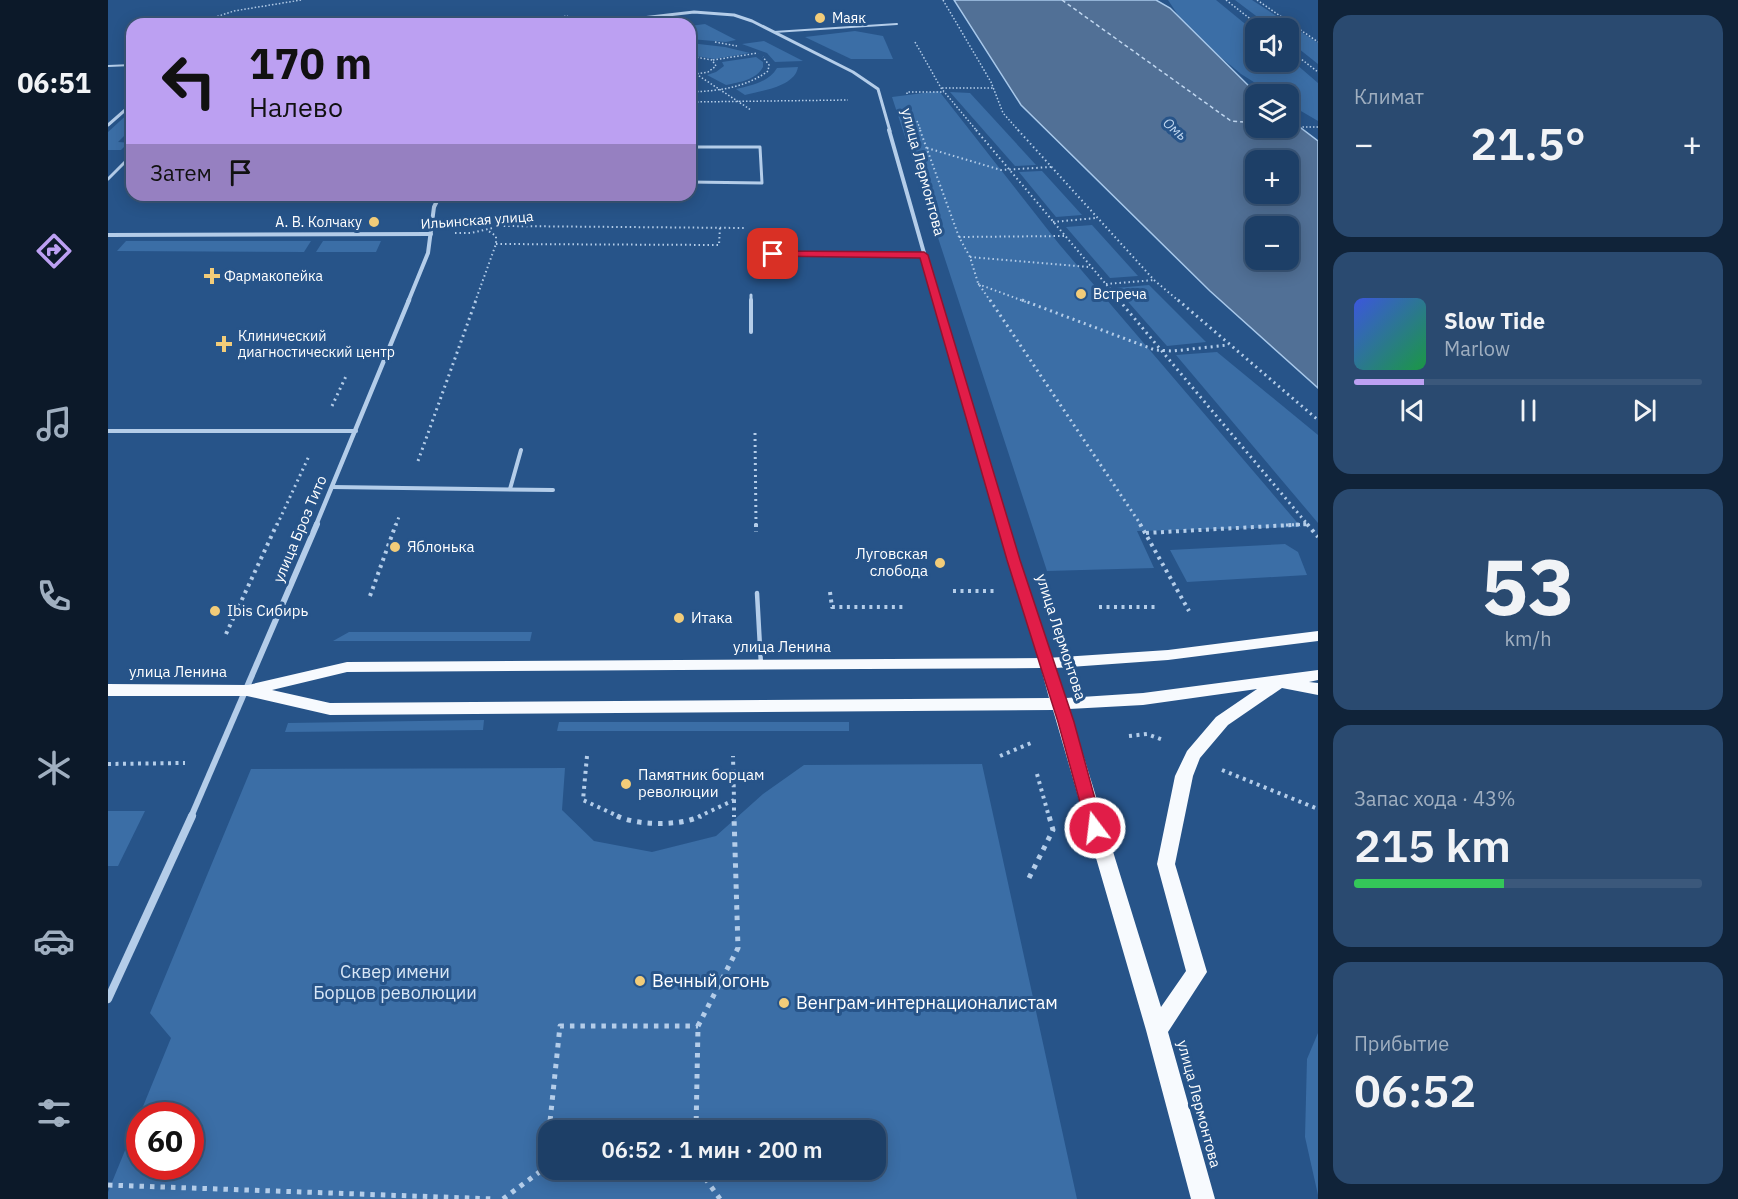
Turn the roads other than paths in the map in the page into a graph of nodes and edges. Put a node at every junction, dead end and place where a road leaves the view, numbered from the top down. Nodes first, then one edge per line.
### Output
1 (636, 18) edge
2 (897, 24) dead end
3 (774, 32) junction
4 (126, 65) edge
5 (108, 66) edge
6 (126, 109) edge
7 (108, 125) edge
8 (696, 147) edge
9 (126, 161) dead end
10 (108, 179) edge
11 (696, 183) edge
12 (437, 201) edge
13 (431, 234) junction
14 (108, 235) edge
15 (924, 255) junction
16 (750, 266) dead end
17 (751, 295) dead end
18 (751, 332) dead end
19 (108, 431) edge
20 (356, 431) junction
21 (521, 450) dead end
22 (332, 487) junction
23 (510, 489) junction
24 (554, 490) dead end
25 (757, 593) dead end
26 (1318, 636) edge
27 (1047, 663) junction
28 (761, 666) junction
29 (1318, 675) edge
30 (1279, 682) junction
31 (1318, 689) edge
32 (108, 690) edge
33 (247, 690) junction
34 (1060, 704) junction
35 (108, 999) edge
36 (1157, 1030) junction
37 (1203, 1199) edge

1 - 3 street
2 - 3 lane
3 - 15 street, улица Лермонтова
4 - 5 street
6 - 7 street
8 - 11 lane
9 - 10 lane
12 - 13 street, улица Броз Тито
13 - 14 street, Ильинская улица
13 - 20 street, улица Броз Тито
15 - 16 lane
15 - 27 street, улица Лермонтова
17 - 18 lane
19 - 20 lane
20 - 22 street, улица Броз Тито
21 - 23 lane
22 - 23 lane
22 - 33 street, улица Броз Тито
23 - 24 lane
25 - 28 lane
26 - 27 main road, улица Ленина
27 - 28 main road, улица Ленина
27 - 34 main road, улица Лермонтова
28 - 33 main road, улица Ленина
29 - 30 main road, улица Ленина
30 - 31 main road
30 - 34 main road, улица Ленина
30 - 36 main road
32 - 33 main road, улица Ленина
33 - 34 main road, улица Ленина
33 - 35 street, улица Броз Тито
34 - 36 main road, улица Лермонтова
36 - 37 main road, улица Лермонтова

